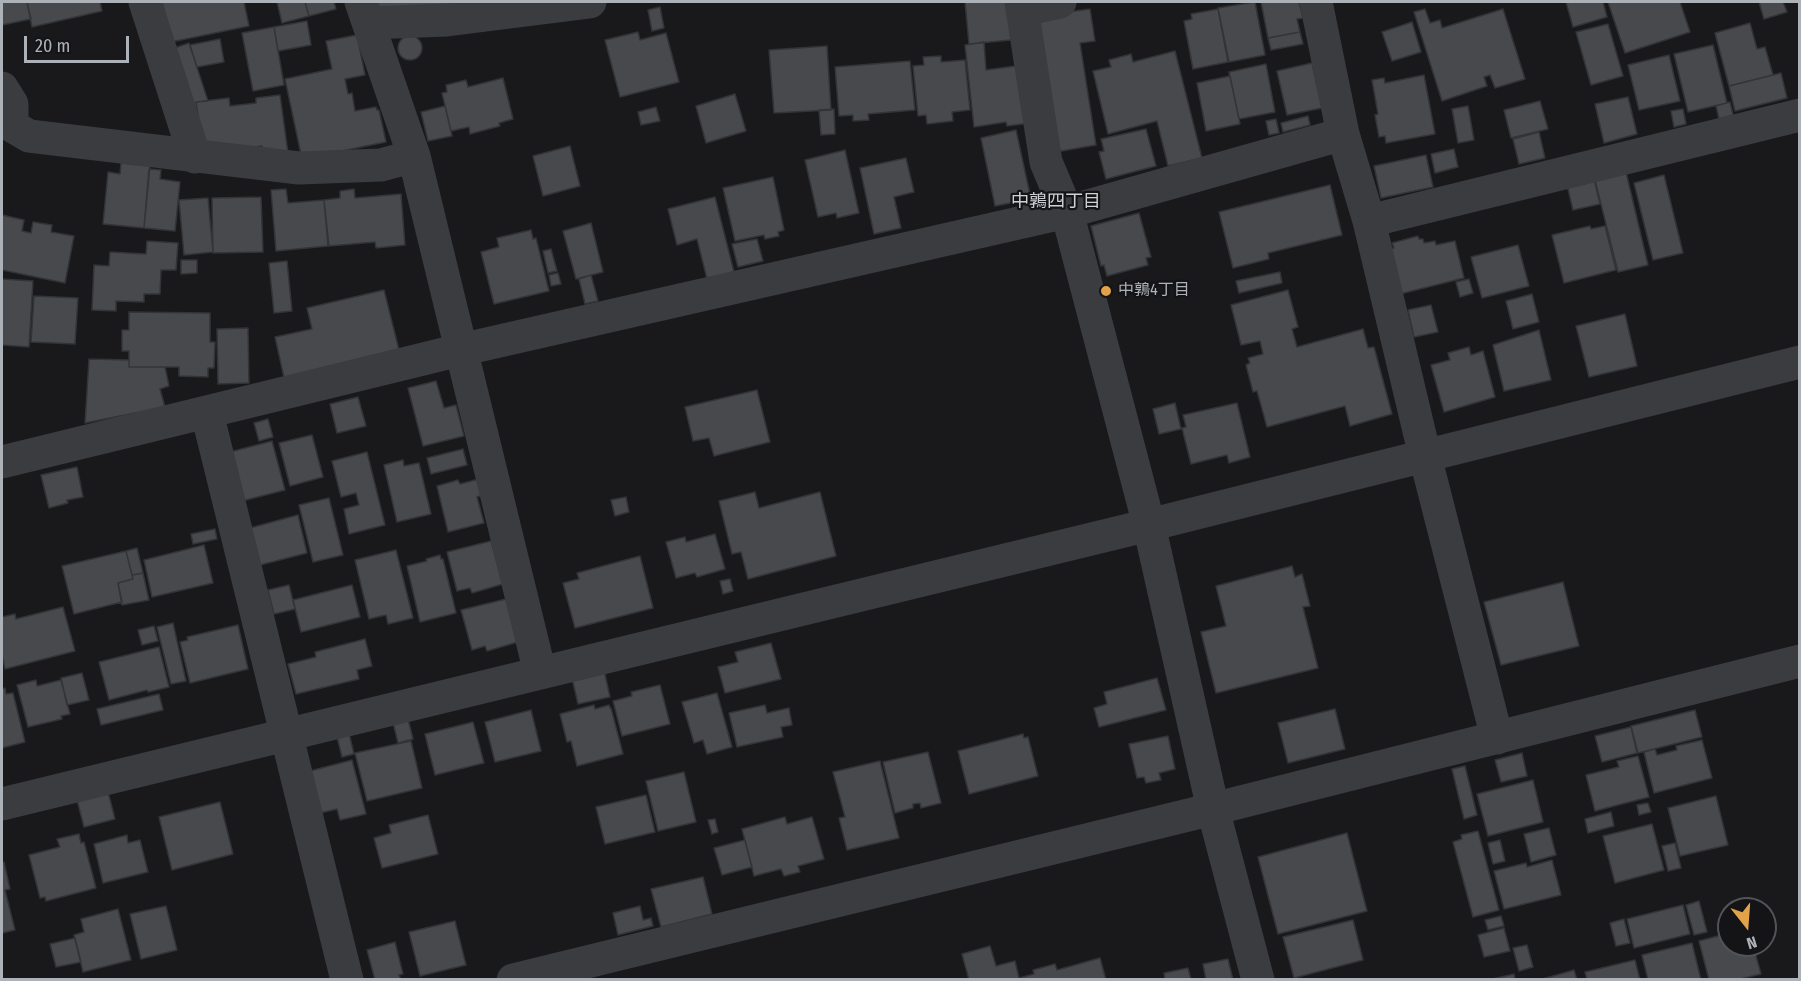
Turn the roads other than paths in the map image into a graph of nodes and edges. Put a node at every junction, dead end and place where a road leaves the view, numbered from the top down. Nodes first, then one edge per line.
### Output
1 (145, 2) edge
2 (590, 2) edge
3 (1060, 2) edge
4 (1316, 2) edge
5 (1022, 6) edge
6 (365, 12) edge
7 (2, 88) edge
8 (1800, 115) edge
9 (1343, 134) junction
10 (414, 156) junction
11 (195, 157) junction
12 (1067, 212) junction
13 (1369, 221) junction
14 (460, 350) junction
15 (1800, 362) edge
16 (207, 413) junction
17 (1425, 456) junction
18 (2, 462) edge
19 (1149, 525) junction
20 (1800, 661) edge
21 (540, 673) junction
22 (286, 734) junction
23 (1497, 738) junction
24 (2, 804) edge
25 (1214, 810) junction
26 (347, 980) edge
27 (513, 980) edge
28 (1258, 980) edge

1 - 11 street
2 - 6 street
3 - 5 street
4 - 9 street
5 - 12 street
6 - 10 street
7 - 11 street
8 - 13 street
9 - 12 street
9 - 13 street
10 - 11 street
10 - 14 street
12 - 14 street
12 - 19 street
13 - 17 street
14 - 16 street
14 - 21 street
15 - 17 street
16 - 18 street
16 - 22 street
17 - 19 street
17 - 23 street
19 - 21 street
19 - 25 street
20 - 23 street
21 - 22 street
22 - 24 street
22 - 26 street
23 - 25 street
25 - 27 street
25 - 28 street

